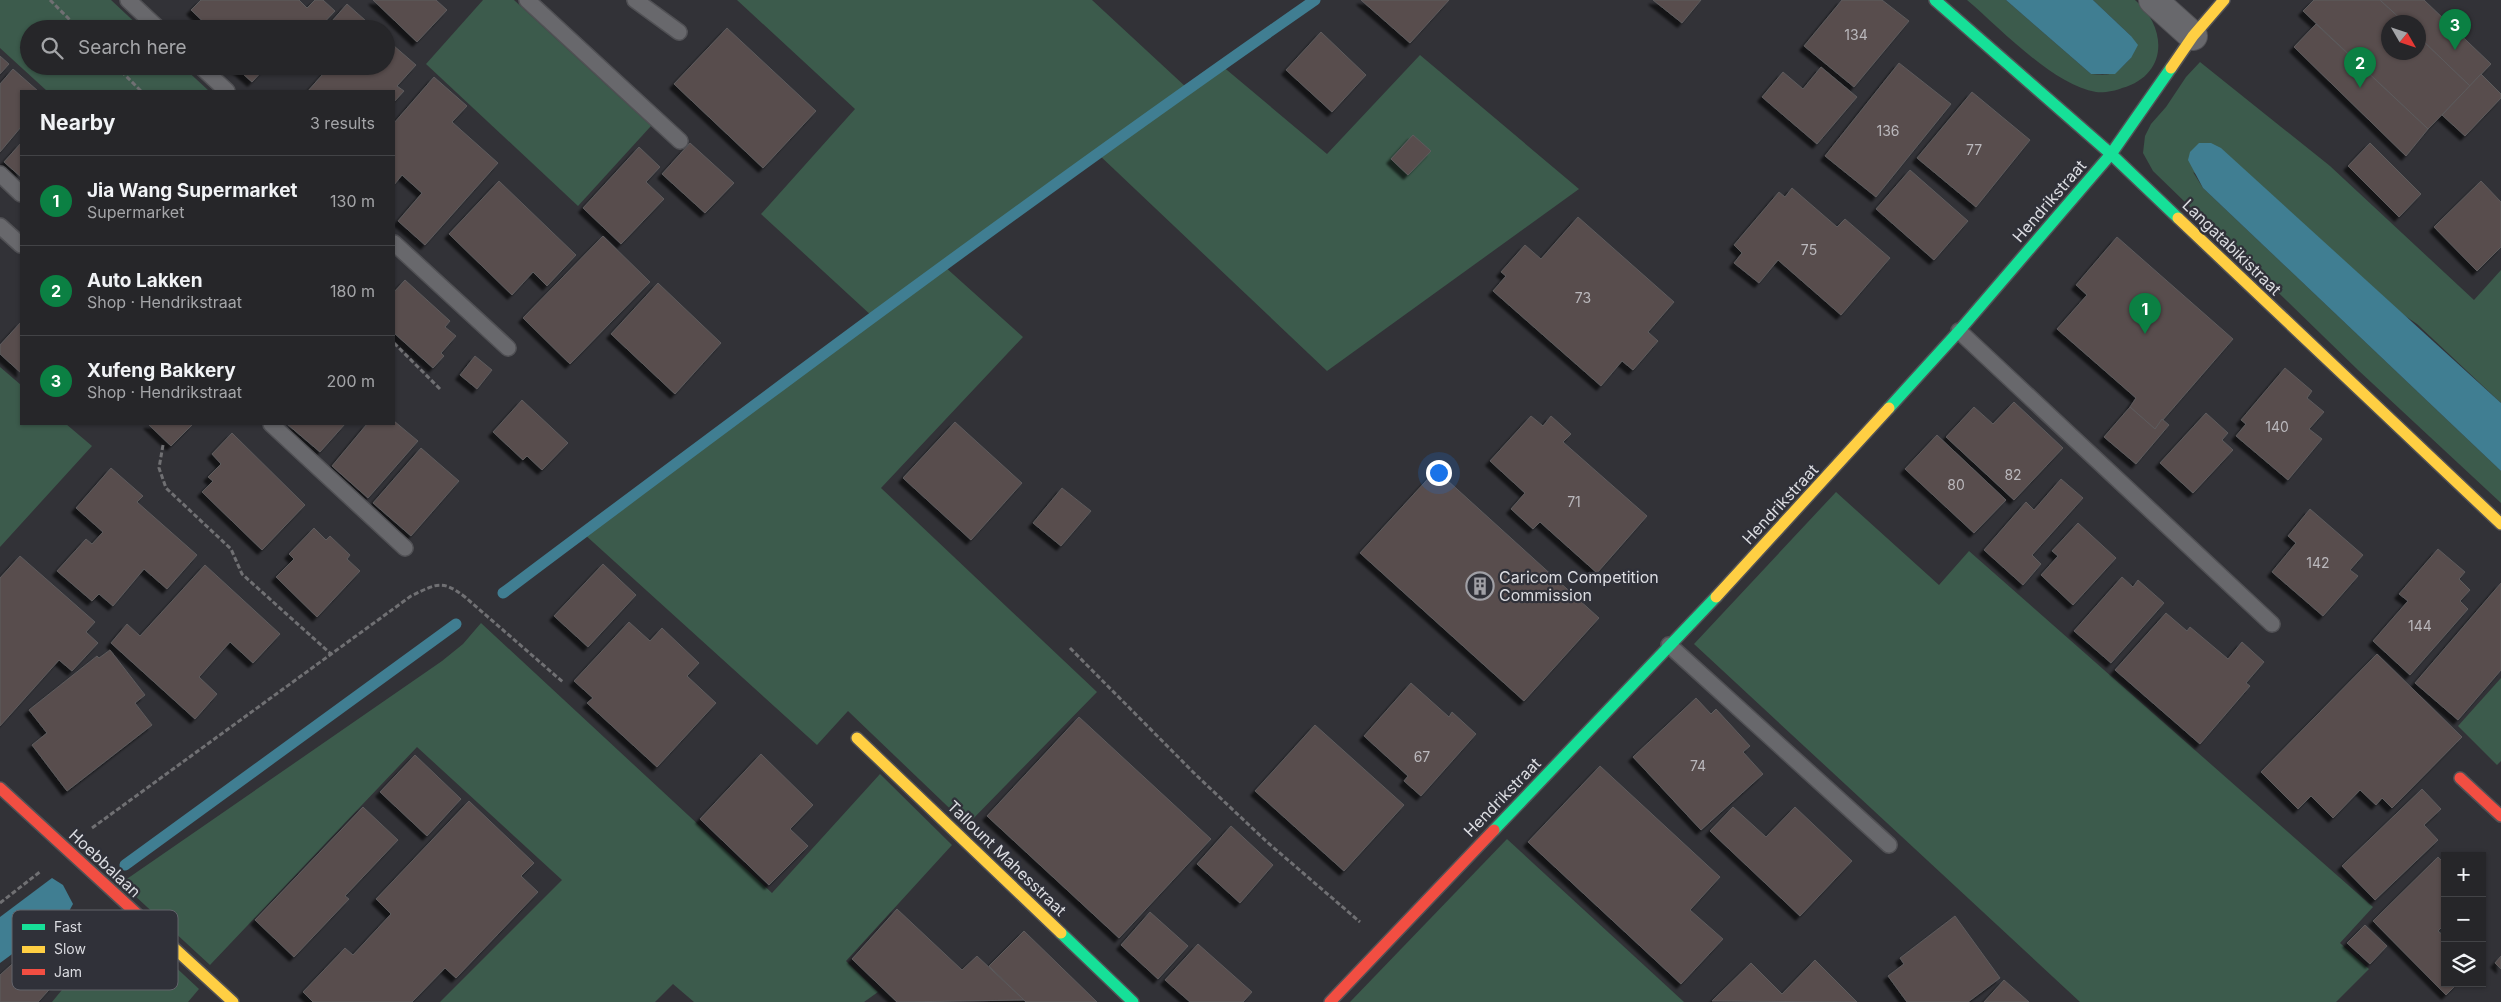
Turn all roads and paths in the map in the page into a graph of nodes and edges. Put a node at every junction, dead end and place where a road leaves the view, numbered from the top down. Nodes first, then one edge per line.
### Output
1 (50, 0) edge
2 (128, 0) edge
3 (527, 0) edge
4 (635, 0) edge
5 (1934, 0) edge
6 (2153, 0) edge
7 (2224, 0) edge
8 (70, 20) edge
9 (149, 20) edge
10 (679, 32) dead end
11 (2193, 36) junction
12 (125, 75) edge
13 (210, 75) edge
14 (141, 90) edge
15 (227, 90) edge
16 (680, 141) dead end
17 (2111, 154) junction
18 (0, 174) edge
19 (20, 193) edge
20 (0, 226) edge
21 (20, 244) edge
22 (395, 244) edge
23 (1960, 331) junction
24 (395, 344) edge
25 (508, 348) dead end
26 (440, 389) dead end
27 (271, 425) edge
28 (163, 445) dead end
29 (2501, 524) edge
30 (405, 548) dead end
31 (2272, 624) dead end
32 (1669, 645) junction
33 (1070, 648) dead end
34 (331, 654) junction
35 (564, 683) dead end
36 (857, 738) dead end
37 (2460, 778) dead end
38 (0, 788) edge
39 (2501, 816) edge
40 (1889, 845) dead end
41 (65, 848) junction
42 (0, 903) edge
43 (133, 910) edge
44 (1385, 944) junction
45 (178, 952) edge
46 (233, 1002) edge
47 (1134, 1002) edge
48 (1330, 1002) edge

1 - 8 path
2 - 9 lane
3 - 16 lane
4 - 10 lane
5 - 17 street, Langatabikistraat
6 - 11 street
7 - 11 street, Hendrikstraat
11 - 17 street, Hendrikstraat
12 - 14 path
13 - 15 lane
17 - 23 street, Hendrikstraat
17 - 29 street, Langatabikistraat
18 - 19 lane
20 - 21 lane
22 - 25 lane
23 - 31 lane
23 - 32 street, Hendrikstraat
24 - 26 path
27 - 30 lane
28 - 34 path
32 - 40 lane
32 - 44 street, Hendrikstraat
33 - 44 path
34 - 35 path
34 - 41 path
36 - 47 street, Tallount Mahesstraat
37 - 39 street
38 - 41 street, Hoebbalaan
41 - 42 path
41 - 43 street, Hoebbalaan
44 - 48 street, Hendrikstraat
45 - 46 street, Hoebbalaan

